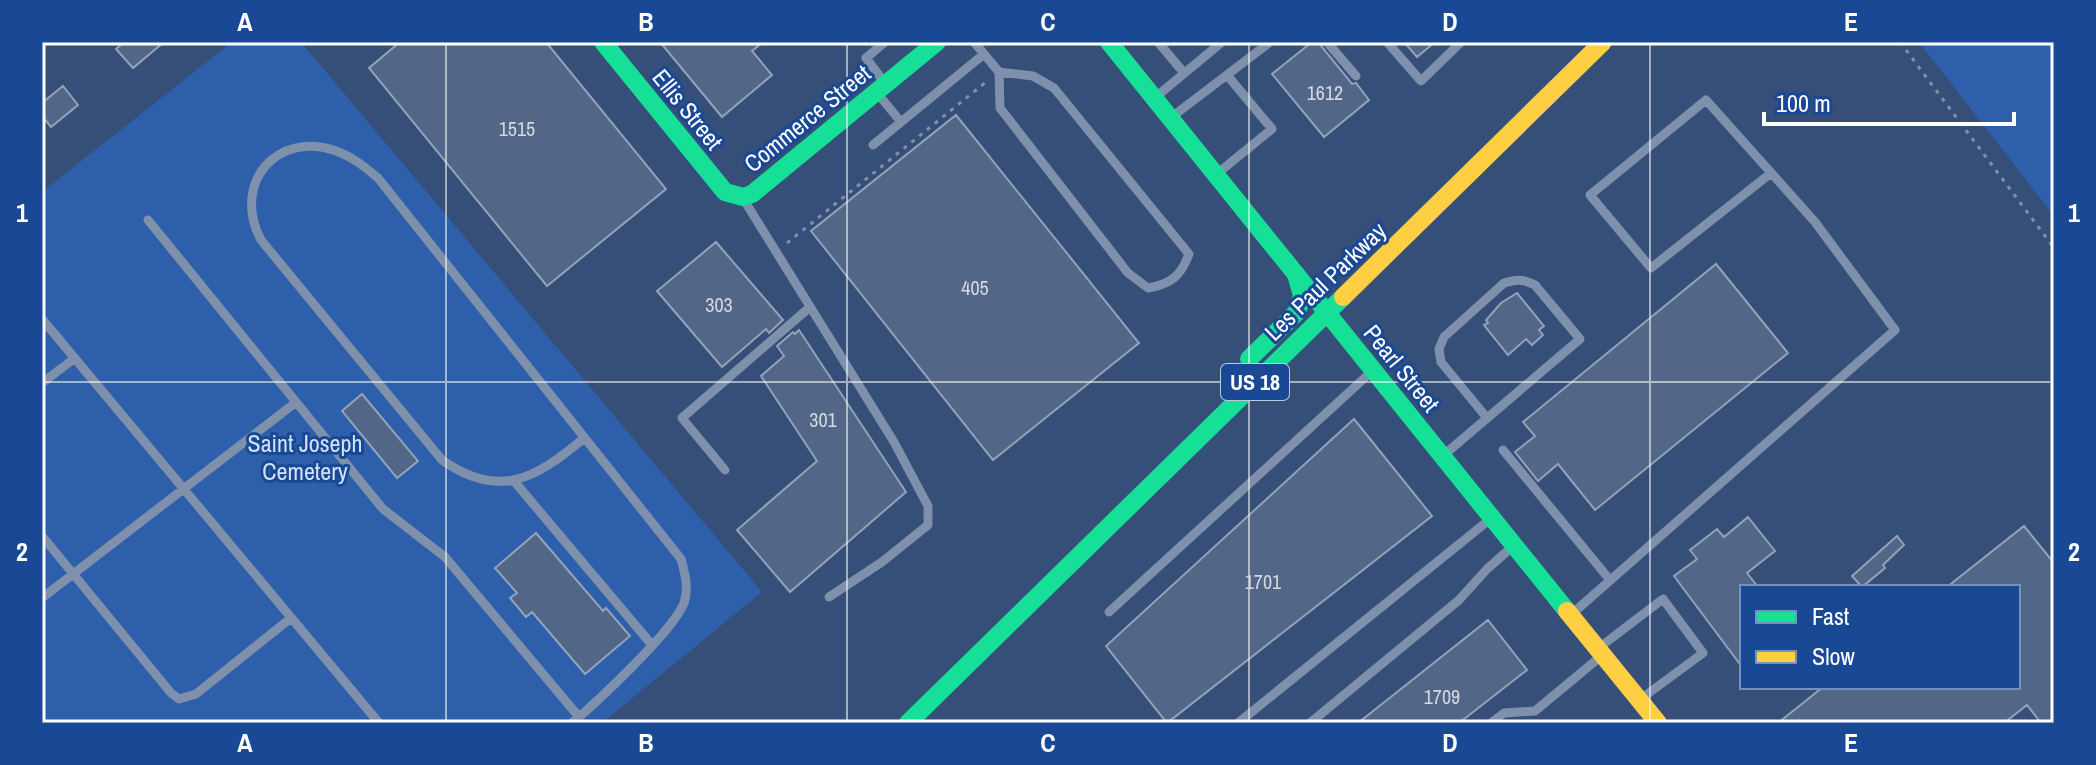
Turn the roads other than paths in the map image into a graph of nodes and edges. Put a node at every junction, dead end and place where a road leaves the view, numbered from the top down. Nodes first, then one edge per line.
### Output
1 (603, 42) edge
2 (885, 42) edge
3 (937, 42) edge
4 (974, 42) edge
5 (1109, 42) edge
6 (1158, 42) edge
7 (1222, 42) edge
8 (1270, 42) edge
9 (1327, 42) edge
10 (1387, 42) edge
11 (1461, 42) edge
12 (1603, 42) edge
13 (984, 54) junction
14 (999, 72) junction
15 (1184, 73) junction
16 (1227, 75) junction
17 (1356, 76) dead end
18 (881, 88) junction
19 (1154, 98) junction
20 (1170, 118) junction
21 (901, 122) junction
22 (873, 145) dead end
23 (1771, 173) junction
24 (1216, 175) junction
25 (743, 197) junction
26 (148, 220) dead end
27 (1296, 274) junction
28 (810, 307) junction
29 (1327, 314) junction
30 (42, 319) edge
31 (75, 358) junction
32 (1373, 371) junction
33 (1231, 377) dead end
34 (42, 383) edge
35 (295, 403) junction
36 (1487, 418) junction
37 (583, 439) junction
38 (1168, 443) dead end
39 (1503, 450) dead end
40 (1443, 457) junction
41 (725, 470) dead end
42 (514, 481) junction
43 (183, 487) junction
44 (1492, 517) junction
45 (1109, 525) junction
46 (42, 536) edge
47 (1514, 546) junction
48 (73, 573) junction
49 (1610, 580) junction
50 (829, 597) dead end
51 (42, 598) edge
52 (1109, 612) dead end
53 (1570, 615) junction
54 (291, 618) junction
55 (652, 645) junction
56 (1600, 652) junction
57 (1639, 700) junction
58 (576, 720) edge
59 (379, 723) edge
60 (908, 723) edge
61 (1238, 723) edge
62 (1310, 723) edge
63 (1491, 723) edge
64 (1658, 723) edge

1 - 25 street, Ellis Street
2 - 18 lane
3 - 18 street, Commerce Street
4 - 13 lane
5 - 19 street, Pearl Street
6 - 15 lane
7 - 15 lane
8 - 16 lane
9 - 17 lane
10 - 11 lane
12 - 29 street, Les Paul Parkway / US 18
13 - 14 lane
13 - 21 lane
14 - 14 lane
15 - 19 lane
16 - 20 lane
16 - 24 lane
18 - 21 lane
18 - 25 street, Commerce Street
19 - 20 street, Pearl Street
20 - 24 street, Pearl Street
21 - 22 lane
23 - 23 lane
23 - 49 lane
24 - 27 street, Pearl Street
25 - 28 lane
26 - 35 lane
27 - 29 street, Pearl Street
27 - 33 street
28 - 41 lane
28 - 50 lane
29 - 32 street, Pearl Street
29 - 45 street, Les Paul Parkway / US 18
30 - 31 lane
31 - 34 lane
31 - 43 lane
32 - 40 street, Pearl Street
32 - 52 lane
35 - 43 lane
35 - 58 lane
36 - 36 lane
36 - 40 lane
37 - 42 lane
37 - 42 lane
37 - 55 lane
38 - 45 street
39 - 49 lane
40 - 44 street, Pearl Street
42 - 55 lane
43 - 48 lane
43 - 54 lane
44 - 47 street, Pearl Street
44 - 61 lane
45 - 60 street, Les Paul Parkway / US 18
46 - 48 lane
47 - 53 street, Pearl Street
47 - 62 lane
48 - 51 lane
48 - 54 lane
49 - 53 lane
53 - 56 street, Pearl Street
54 - 59 lane
55 - 58 lane
56 - 57 street, Pearl Street
56 - 57 lane
56 - 63 lane
57 - 64 street, Pearl Street

